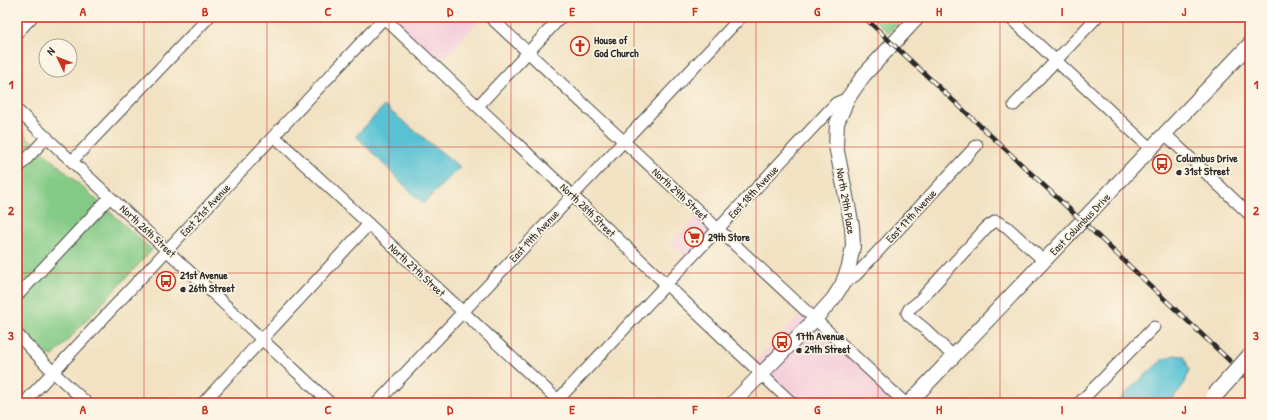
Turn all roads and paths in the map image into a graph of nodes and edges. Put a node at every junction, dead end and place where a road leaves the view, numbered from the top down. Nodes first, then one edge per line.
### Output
1 (32, 17) edge
2 (209, 17) edge
3 (384, 17) edge
4 (490, 17) edge
5 (561, 17) edge
6 (741, 17) edge
7 (918, 17) edge
8 (1009, 17) edge
9 (1097, 17) edge
10 (17, 33) edge
11 (1250, 44) edge
12 (528, 53) junction
13 (1056, 60) junction
14 (848, 98) junction
15 (1014, 105) dead end
16 (478, 106) junction
17 (17, 110) edge
18 (1165, 134) junction
19 (274, 136) junction
20 (46, 137) junction
21 (623, 141) junction
22 (977, 145) dead end
23 (1151, 149) junction
24 (72, 161) junction
25 (17, 169) edge
26 (572, 195) junction
27 (110, 197) junction
28 (1250, 215) edge
29 (369, 224) junction
30 (718, 229) junction
31 (168, 250) junction
32 (1044, 261) junction
33 (666, 285) junction
34 (842, 285) junction
35 (17, 296) edge
36 (462, 312) junction
37 (815, 319) junction
38 (1154, 326) dead end
39 (17, 334) edge
40 (262, 339) junction
41 (953, 356) junction
42 (1250, 356) edge
43 (53, 372) junction
44 (761, 374) junction
45 (1215, 395) dead end
46 (558, 402) edge
47 (24, 403) edge
48 (87, 403) edge
49 (203, 403) edge
50 (330, 403) edge
51 (377, 403) edge
52 (733, 403) edge
53 (792, 403) edge
54 (905, 403) edge
55 (909, 403) edge
56 (1079, 403) edge

1 - 10 street
2 - 24 street
3 - 16 street, North 28th Street
3 - 19 street, East 21st Avenue
4 - 12 street, North 29th Street
5 - 12 street
6 - 21 street, East 19th Avenue
7 - 14 main road, East 18th Avenue
8 - 13 street
9 - 13 street
11 - 18 main road, East Columbus Drive
12 - 16 street
12 - 21 street, North 29th Street
13 - 15 street
13 - 23 street
14 - 30 street, East 18th Avenue
14 - 34 main road, North 29th Place
16 - 26 street, North 28th Street
17 - 20 street, North 26th Street
18 - 23 main road, East Columbus Drive
18 - 28 street
19 - 29 street, North 27th Street
19 - 31 street, East 21st Avenue
20 - 24 street, North 26th Street
20 - 25 street
21 - 26 street, East 19th Avenue
21 - 30 street, North 29th Street
22 - 34 street, East 17th Avenue
23 - 32 main road, East Columbus Drive
24 - 27 street, North 26th Street
26 - 33 street, North 28th Street
26 - 36 street, East 19th Avenue
27 - 31 street, North 26th Street
27 - 35 street
29 - 36 street, North 27th Street
29 - 40 street
30 - 33 street, East 18th Avenue
30 - 37 street, North 29th Street
31 - 40 street, North 26th Street
31 - 43 street, East 21st Avenue
32 - 41 main road, East Columbus Drive
32 - 41 street
33 - 44 street, North 28th Street
33 - 46 street, East 18th Avenue
34 - 37 main road, North 29th Place
36 - 46 street, North 27th Street
36 - 51 street, East 19th Avenue
37 - 44 main road
37 - 54 street, North 29th Street
38 - 56 street
39 - 43 street
40 - 49 street
40 - 50 street, North 26th Street
41 - 55 main road, East Columbus Drive
42 - 45 highway, bridge
43 - 47 street, East 21st Avenue
43 - 48 street
44 - 52 main road
44 - 53 street, North 28th Street

